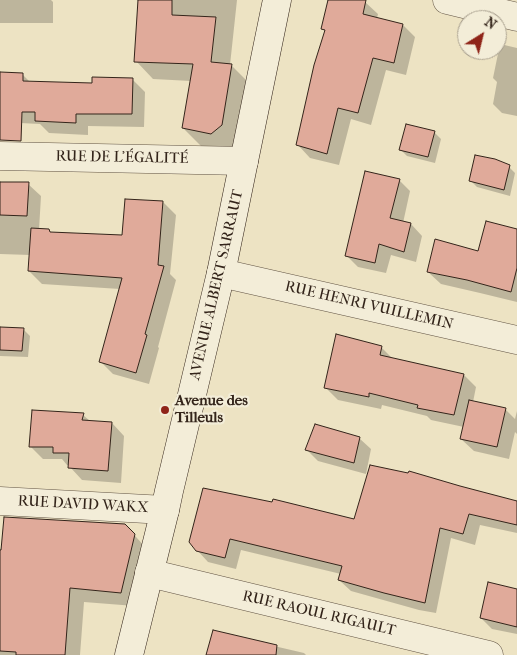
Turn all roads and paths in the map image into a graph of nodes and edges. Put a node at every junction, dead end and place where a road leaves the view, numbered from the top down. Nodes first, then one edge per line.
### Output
1 (277, 0) edge
2 (447, 0) edge
3 (517, 17) edge
4 (0, 156) edge
5 (244, 161) junction
6 (221, 273) junction
7 (517, 340) edge
8 (0, 501) edge
9 (165, 510) junction
10 (149, 574) junction
11 (128, 655) edge
12 (489, 655) edge

1 - 5 street, AVENUE ALBERT SARRAUT
2 - 3 street
4 - 5 street, RUE DE L'ÉGALITÉ
5 - 6 street, AVENUE ALBERT SARRAUT
6 - 7 street, RUE HENRI VUILLEMIN
6 - 9 street, AVENUE ALBERT SARRAUT
8 - 9 street, RUE DAVID WAKX
9 - 10 street, AVENUE ALBERT SARRAUT
10 - 11 street, AVENUE ALBERT SARRAUT
10 - 12 street, RUE RAOUL RIGAULT

